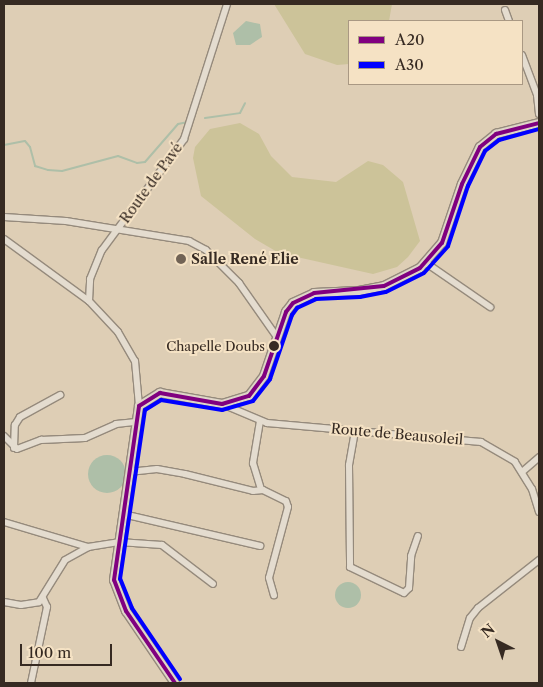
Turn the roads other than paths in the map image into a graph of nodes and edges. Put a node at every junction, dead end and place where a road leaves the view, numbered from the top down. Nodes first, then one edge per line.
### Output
1 (227, 4) edge
2 (505, 10) dead end
3 (509, 20) edge
4 (523, 58) edge
5 (539, 119) edge
6 (4, 217) edge
7 (116, 231) junction
8 (4, 238) edge
9 (426, 263) junction
10 (89, 301) junction
11 (490, 307) dead end
12 (277, 337) junction
13 (60, 395) dead end
14 (222, 404) junction
15 (139, 406) junction
16 (260, 421) junction
17 (134, 422) junction
18 (355, 430) junction
19 (4, 436) edge
20 (14, 448) junction
21 (539, 457) edge
22 (129, 472) junction
23 (522, 472) junction
24 (261, 489) junction
25 (539, 512) edge
26 (123, 514) junction
27 (4, 522) edge
28 (418, 536) dead end
29 (119, 542) junction
30 (260, 546) dead end
31 (88, 547) junction
32 (539, 560) edge
33 (213, 584) dead end
34 (274, 595) dead end
35 (43, 598) junction
36 (4, 602) edge
37 (461, 648) dead end
38 (31, 683) edge
39 (175, 683) edge

1 - 7 street, Route de Pavé
2 - 3 street
4 - 5 street
5 - 9 main road
6 - 7 street
7 - 10 street, Route de Pavé
7 - 12 street
8 - 10 street
9 - 11 street
9 - 12 main road
10 - 15 street
12 - 14 main road
13 - 20 street
14 - 15 main road
14 - 16 street, Route de Beausoleil
15 - 17 main road
16 - 18 street, Route de Beausoleil
16 - 24 street
17 - 20 street
17 - 22 main road
18 - 23 street, Route de Beausoleil
18 - 28 street
19 - 20 street
21 - 23 street
22 - 24 street
22 - 26 main road
23 - 25 street, Route de Beausoleil
24 - 34 street
26 - 29 main road
26 - 30 street
27 - 31 street
29 - 31 street
29 - 33 street
29 - 39 main road
31 - 35 street
32 - 37 street
35 - 36 street
35 - 38 street

